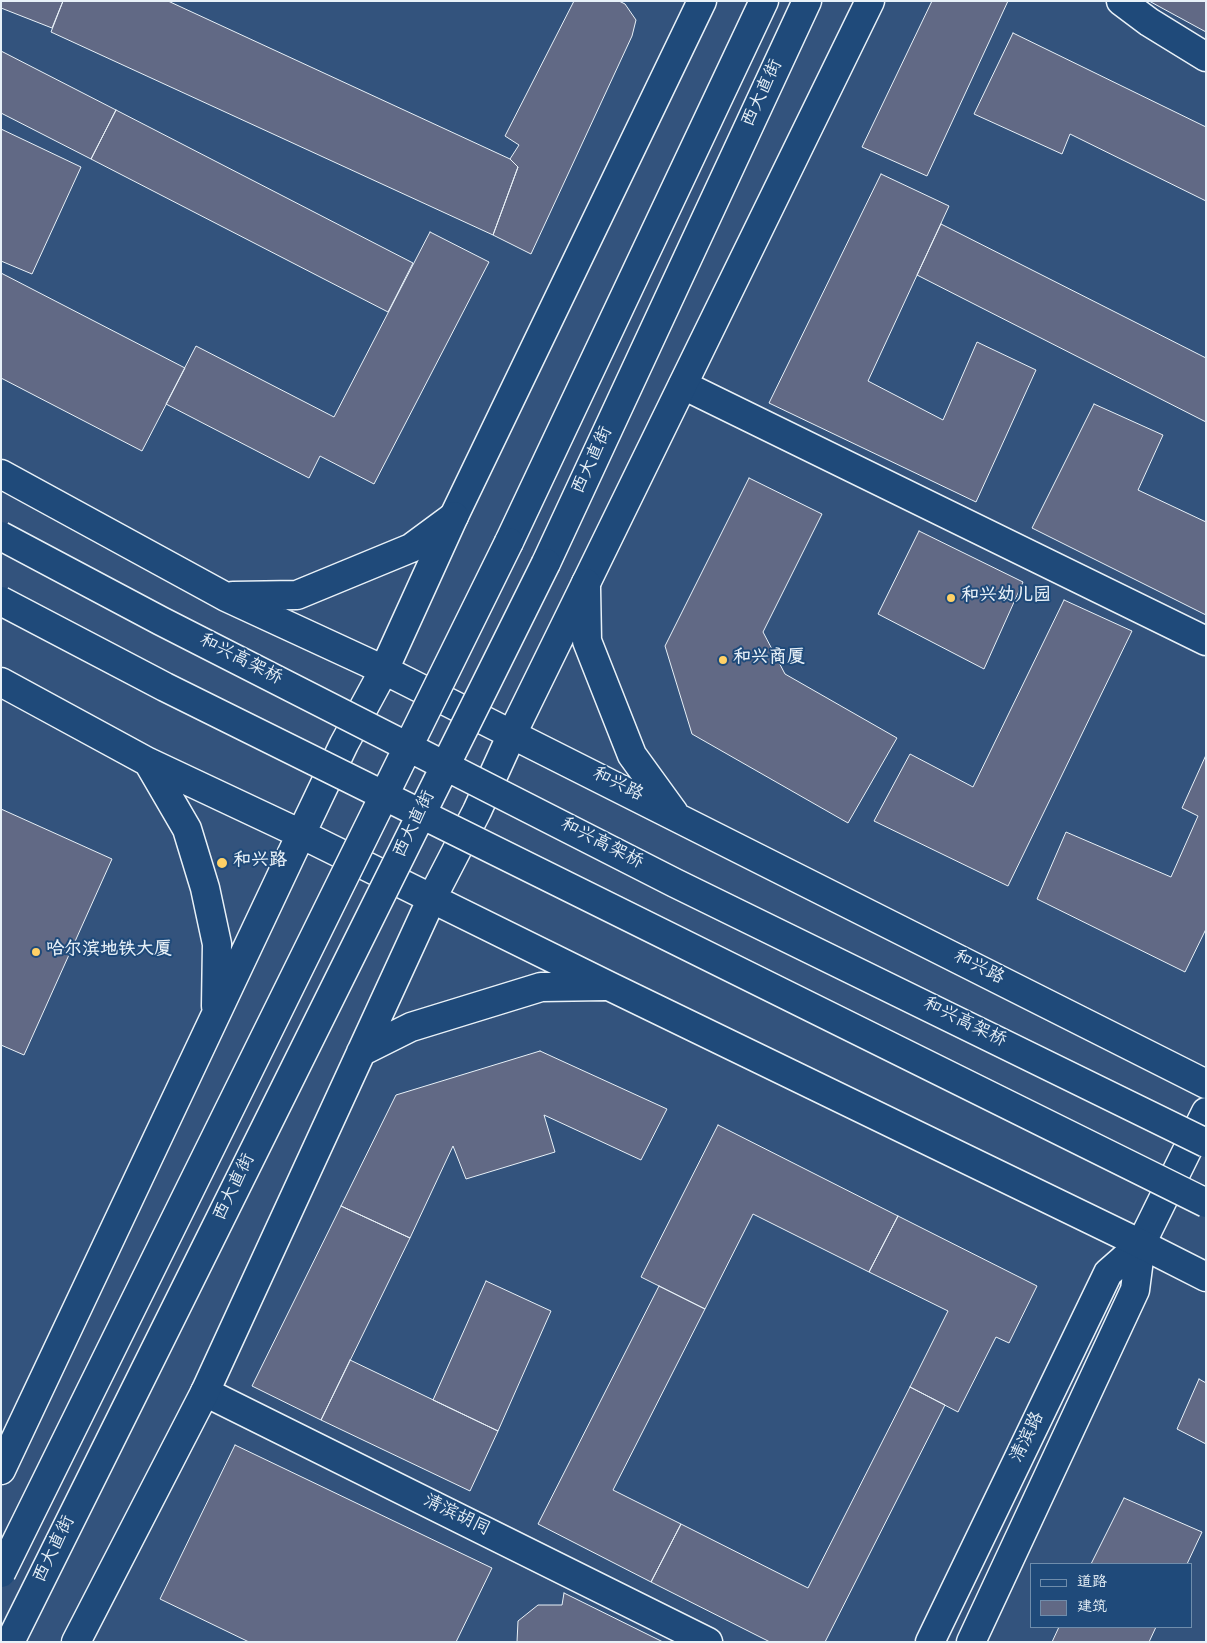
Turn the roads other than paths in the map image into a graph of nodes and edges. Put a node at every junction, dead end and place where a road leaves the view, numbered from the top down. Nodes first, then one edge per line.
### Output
1 (702, 1) edge
2 (764, 1) edge
3 (807, 1) edge
4 (870, 1) edge
5 (1122, 1) edge
6 (1206, 57) edge
7 (683, 385) junction
8 (1, 474) edge
9 (454, 516) junction
10 (1, 536) edge
11 (586, 584) junction
12 (226, 596) junction
13 (1, 601) edge
14 (1206, 641) edge
15 (384, 670) junction
16 (1, 682) edge
17 (512, 734) junction
18 (148, 762) junction
19 (677, 816) junction
20 (301, 834) junction
21 (432, 898) junction
22 (609, 986) junction
23 (216, 1014) junction
24 (361, 1052) junction
25 (1206, 1084) edge
26 (1206, 1112) edge
27 (1206, 1143) edge
28 (1206, 1204) edge
29 (1141, 1244) junction
30 (1206, 1277) edge
31 (205, 1392) junction
32 (1, 1470) edge
33 (1, 1573) edge
34 (10, 1642) edge
35 (76, 1642) edge
36 (708, 1642) edge
37 (930, 1642) edge
38 (971, 1642) edge

1 - 9 main road
2 - 33 main road, bridge
3 - 34 main road, 西大直街, bridge
4 - 7 main road
5 - 6 main road
7 - 11 main road
7 - 14 main road
8 - 12 main road, 和兴路
9 - 12 main road
9 - 15 main road
10 - 27 main road, 和兴高架桥, bridge
11 - 17 main road
11 - 19 main road
12 - 15 main road, 和兴路
13 - 28 main road, bridge
15 - 17 main road, 和兴路
15 - 20 main road
16 - 18 main road
17 - 19 main road, 和兴路
17 - 21 main road
18 - 20 main road
18 - 23 main road
19 - 25 main road, 和兴路
20 - 21 main road
20 - 23 main road
21 - 22 main road
21 - 24 main road
22 - 24 main road
22 - 29 main road
23 - 32 main road
24 - 31 main road
26 - 29 main road, 清滨路
29 - 30 main road
29 - 37 main road, 清滨路
29 - 38 main road, 清滨路
31 - 35 main road
31 - 36 main road, 清滨胡同

